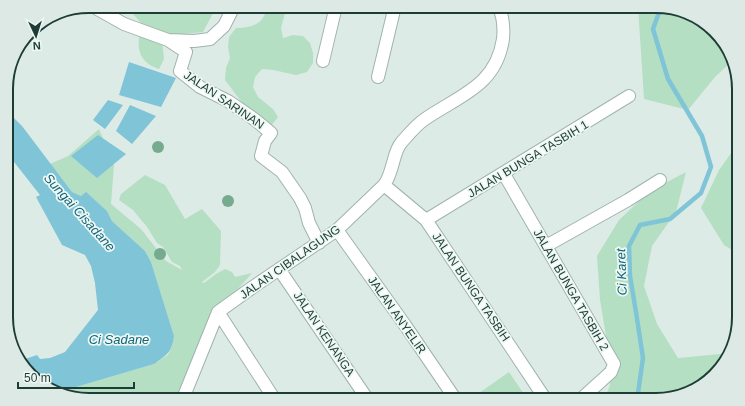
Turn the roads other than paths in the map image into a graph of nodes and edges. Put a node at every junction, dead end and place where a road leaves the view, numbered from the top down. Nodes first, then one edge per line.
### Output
1 (104, 13) edge
2 (230, 13) edge
3 (334, 13) edge
4 (393, 13) edge
5 (500, 13) edge
6 (162, 38) junction
7 (323, 61) dead end
8 (378, 77) dead end
9 (629, 96) dead end
10 (504, 174) junction
11 (660, 180) dead end
12 (384, 186) junction
13 (426, 220) junction
14 (337, 230) junction
15 (319, 243) junction
16 (546, 246) junction
17 (279, 269) junction
18 (218, 312) junction
19 (186, 393) edge
20 (270, 393) edge
21 (363, 393) edge
22 (451, 393) edge
23 (541, 393) edge
24 (588, 393) edge

1 - 6 street
2 - 6 street
3 - 7 street
4 - 8 street
5 - 12 street, JALAN CIBALAGUNG
6 - 15 street, JALAN SARINAN
9 - 10 street, JALAN BUNGA TASBIH 1
10 - 13 street, JALAN BUNGA TASBIH 1
10 - 16 street, JALAN BUNGA TASBIH 2
11 - 16 street
12 - 13 street, JALAN BUNGA TASBIH
12 - 14 street, JALAN CIBALAGUNG
13 - 23 street, JALAN BUNGA TASBIH
14 - 15 street, JALAN CIBALAGUNG
14 - 22 street, JALAN ANYELIR
15 - 17 street, JALAN CIBALAGUNG
16 - 24 street, JALAN BUNGA TASBIH 2
17 - 18 street, JALAN CIBALAGUNG
17 - 21 street, JALAN KENANGA
18 - 19 street
18 - 20 street

